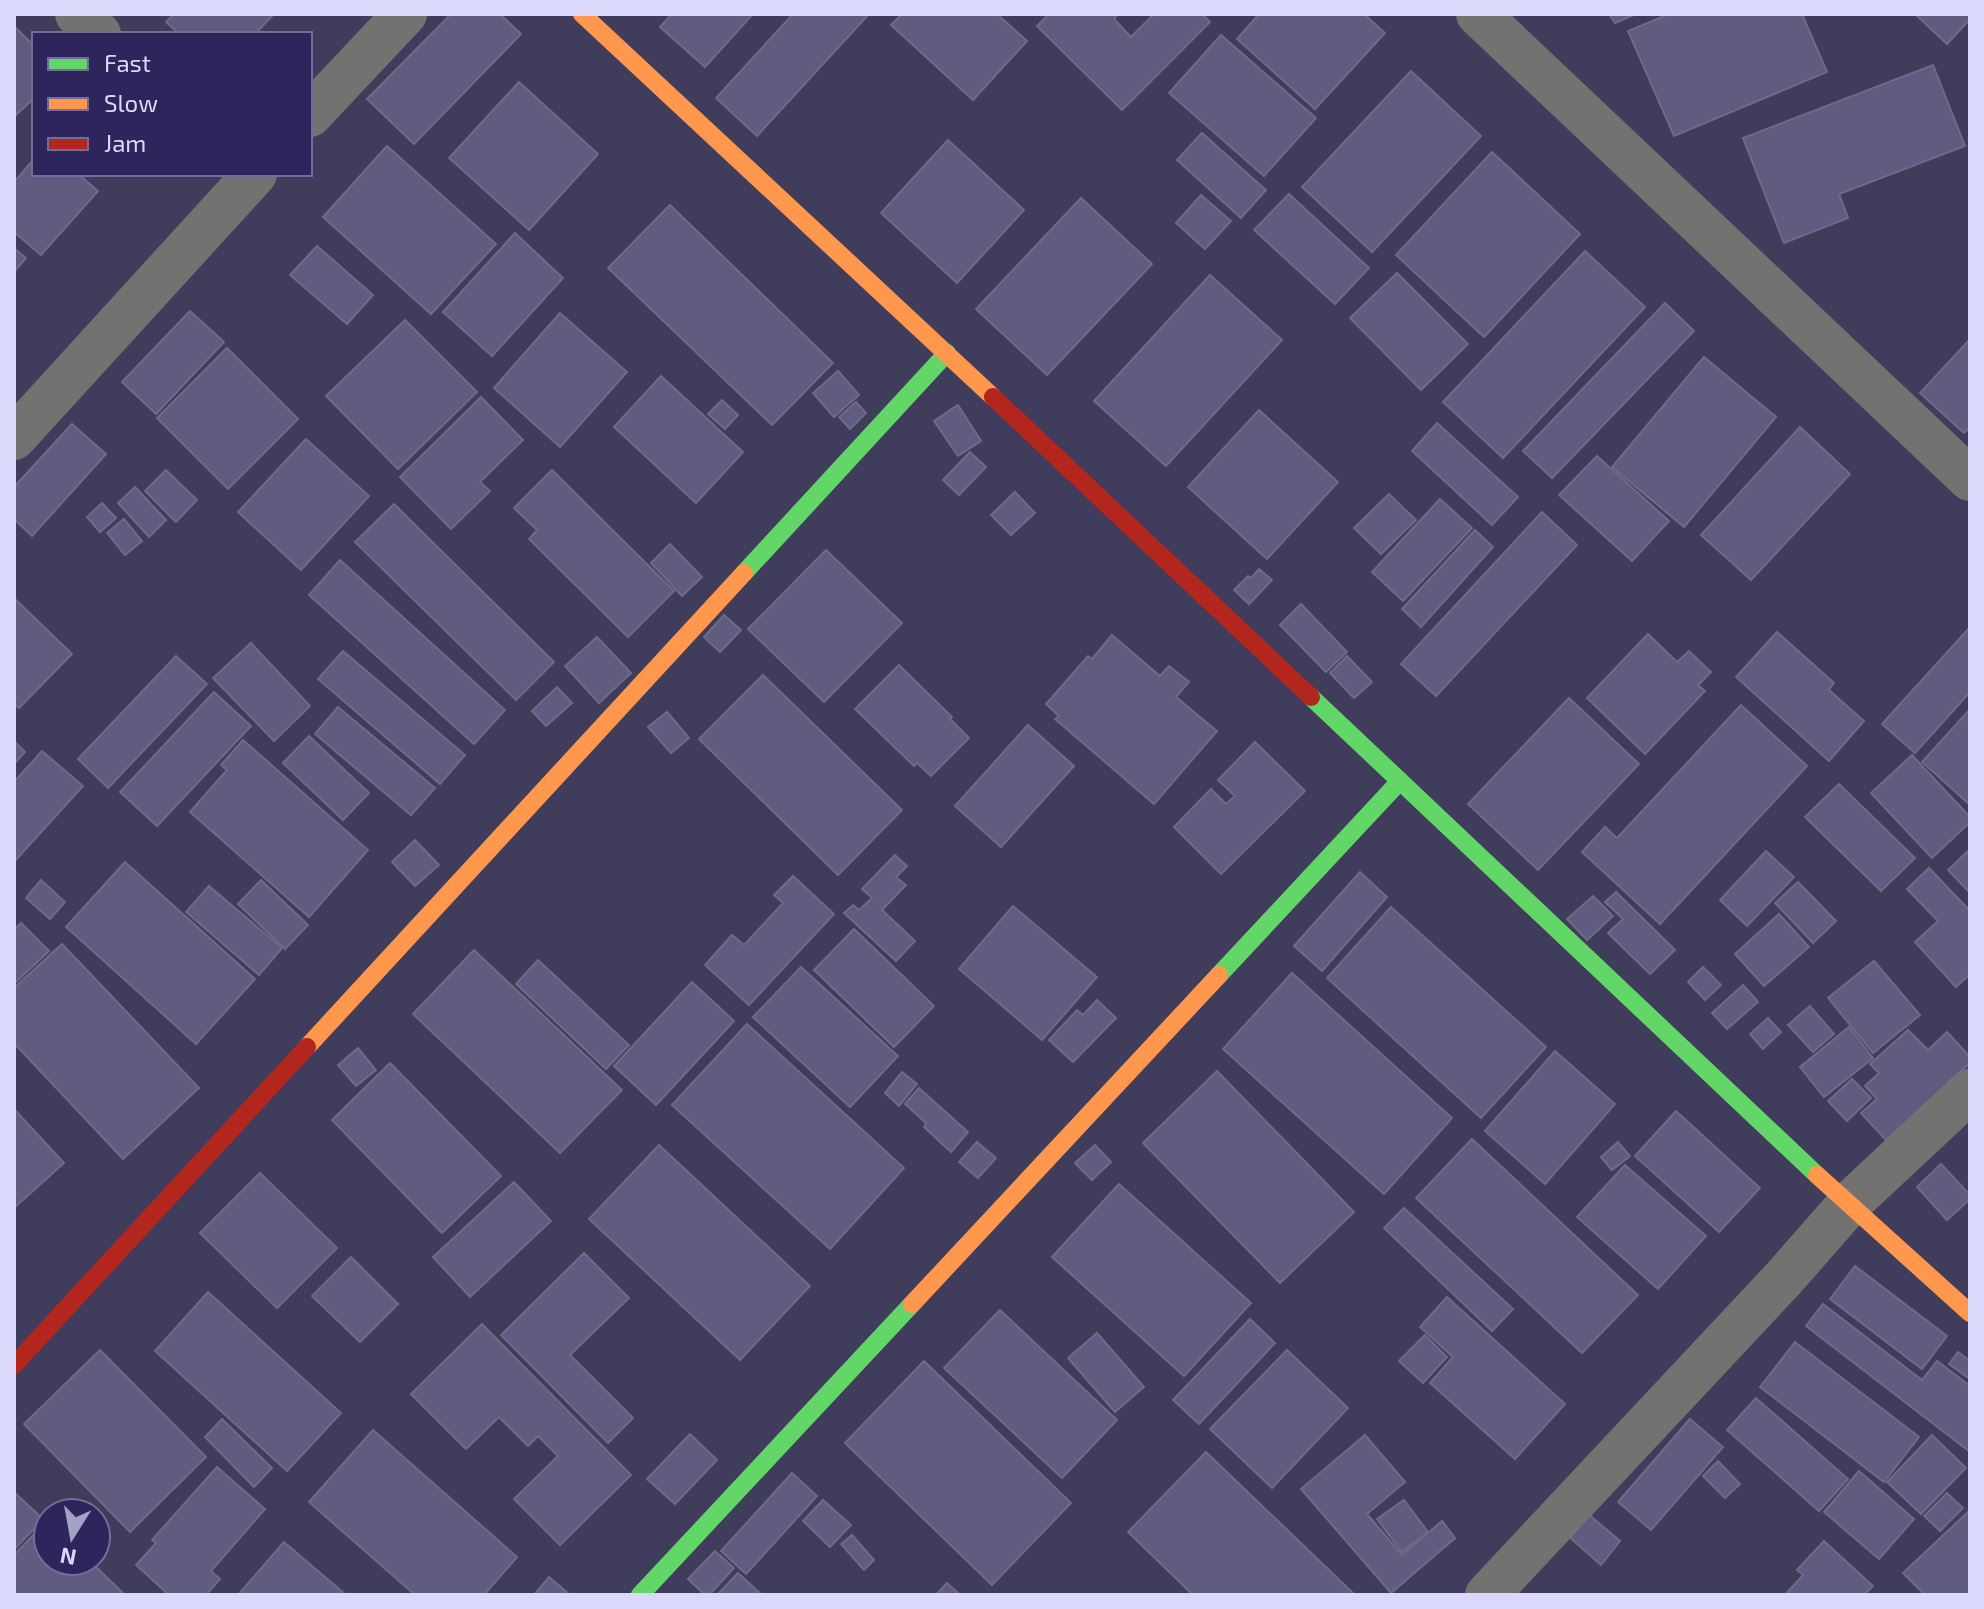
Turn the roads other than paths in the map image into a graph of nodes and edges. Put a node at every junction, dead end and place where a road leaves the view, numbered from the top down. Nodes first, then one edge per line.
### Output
1 (77, 14) edge
2 (405, 14) edge
3 (582, 14) edge
4 (1478, 14) edge
5 (97, 32) edge
6 (312, 113) edge
7 (250, 176) edge
8 (947, 353) junction
9 (14, 438) edge
10 (1970, 479) edge
11 (1400, 781) junction
12 (1970, 1091) edge
13 (1848, 1205) junction
14 (1970, 1313) edge
15 (14, 1365) edge
16 (640, 1595) edge
17 (1487, 1595) edge

1 - 5 street
2 - 6 street
3 - 8 street
4 - 10 street
7 - 9 street
8 - 11 street
8 - 15 street
11 - 13 street
11 - 16 street
12 - 13 street
13 - 14 street
13 - 17 street

